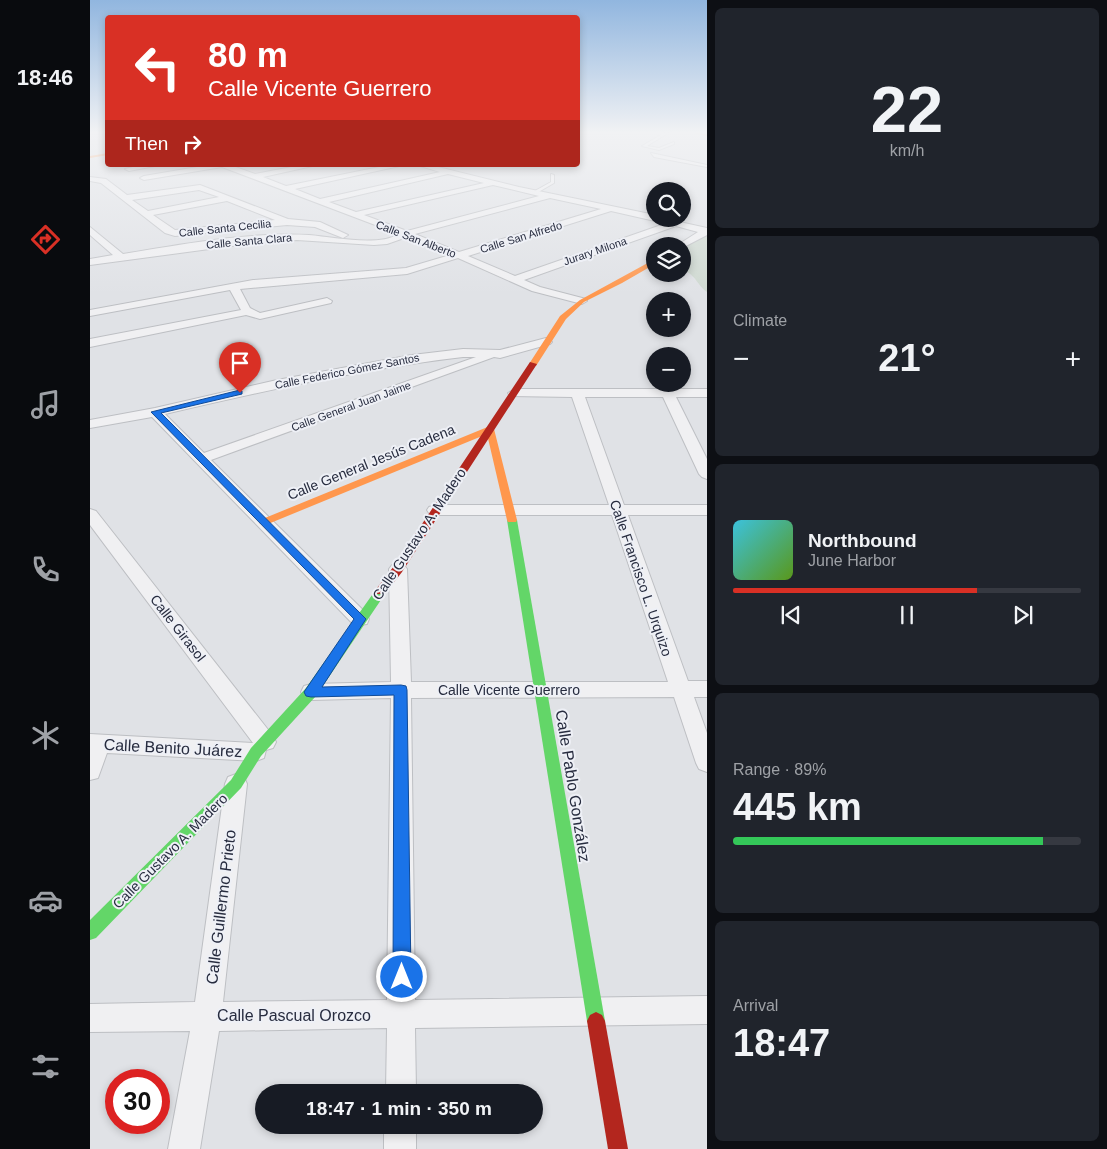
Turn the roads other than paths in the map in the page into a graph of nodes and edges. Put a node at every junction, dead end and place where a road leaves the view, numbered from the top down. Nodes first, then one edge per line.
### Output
1 (111, 187) edge
2 (193, 187) edge
3 (199, 187) edge
4 (278, 187) edge
5 (296, 187) edge
6 (385, 187) edge
7 (477, 187) edge
8 (508, 187) edge
9 (546, 187) edge
10 (284, 189) junction
11 (534, 193) junction
12 (548, 196) junction
13 (126, 198) junction
14 (230, 198) junction
15 (316, 202) junction
16 (610, 209) junction
17 (147, 214) junction
18 (354, 215) junction
19 (646, 217) edge
20 (287, 222) junction
21 (666, 227) edge
22 (690, 227) edge
23 (90, 230) edge
24 (706, 232) edge
25 (406, 234) junction
26 (691, 240) edge
27 (360, 242) junction
28 (106, 244) junction
29 (90, 246) edge
30 (460, 256) junction
31 (121, 257) junction
32 (90, 262) edge
33 (646, 266) edge
34 (514, 280) junction
35 (233, 286) junction
36 (582, 301) junction
37 (327, 302) dead end
38 (247, 312) junction
39 (90, 313) edge
40 (546, 342) junction
41 (90, 343) edge
42 (500, 354) junction
43 (577, 393) junction
44 (668, 393) junction
45 (707, 393) edge
46 (515, 394) junction
47 (155, 412) junction
48 (90, 424) edge
49 (490, 429) junction
50 (202, 459) junction
51 (707, 474) edge
52 (510, 509) junction
53 (435, 510) junction
54 (617, 510) junction
55 (707, 510) edge
56 (90, 514) edge
57 (264, 522) junction
58 (398, 570) junction
59 (360, 619) junction
60 (680, 688) junction
61 (707, 688) edge
62 (401, 690) junction
63 (540, 691) junction
64 (311, 692) junction
65 (95, 744) edge
66 (260, 747) junction
67 (707, 763) edge
68 (90, 771) edge
69 (236, 784) junction
70 (90, 932) edge
71 (707, 1010) edge
72 (593, 1011) junction
73 (402, 1015) junction
74 (207, 1016) junction
75 (90, 1018) edge
76 (401, 1084) edge
77 (400, 1134) edge
78 (184, 1149) edge
79 (400, 1149) edge
80 (618, 1149) edge

1 - 13 street, Calle Santa Cecilia
2 - 13 street
3 - 14 street
4 - 10 street, Calle San Alberto
5 - 10 street
6 - 15 street
7 - 18 street
8 - 11 street
9 - 11 lane
10 - 15 street, Calle San Alberto
11 - 12 street
12 - 16 street
12 - 25 street, Calle Santa Clara
13 - 17 street, Calle Santa Cecilia
14 - 17 street
14 - 20 street
15 - 18 street, Calle San Alberto
16 - 19 street
16 - 30 street, Calle San Alfredo
17 - 20 street, Calle Santa Cecilia
18 - 25 street, Calle San Alberto
20 - 27 street
21 - 34 street, Jurary Milona
22 - 24 street
23 - 28 street
24 - 26 street
25 - 27 street, Calle Santa Clara
25 - 30 street, Calle San Alberto
27 - 31 street, Calle Santa Clara
28 - 29 street
28 - 31 street
30 - 34 street, Calle San Alberto
30 - 35 street, Calle San Alfredo
31 - 32 street, Calle Santa Clara
33 - 36 street, Calle Gustavo A. Madero
34 - 36 street, Calle San Alberto
35 - 38 street
35 - 39 street, Calle San Alfredo
36 - 40 street, Calle Gustavo A. Madero
37 - 38 street
38 - 41 street
40 - 42 street, Calle Federico Gómez Santos
40 - 46 street, Calle Gustavo A. Madero
42 - 47 street, Calle Federico Gómez Santos
42 - 50 street, Calle General Juan Jaime
43 - 44 street
43 - 46 street
43 - 54 street, Calle Francisco L. Urquizo
44 - 45 street
44 - 51 street
46 - 49 street, Calle Gustavo A. Madero
47 - 48 street, Calle Federico Gómez Santos
47 - 50 street
49 - 52 street, Calle Pablo González
49 - 53 street, Calle Gustavo A. Madero
49 - 57 street, Calle General Jesús Cadena
50 - 57 street
52 - 53 street
52 - 54 street
52 - 63 street, Calle Pablo González
53 - 58 street, Calle Gustavo A. Madero
54 - 55 street
54 - 60 street, Calle Francisco L. Urquizo
56 - 66 street, Calle Girasol
57 - 59 street
58 - 59 street, Calle Gustavo A. Madero
58 - 62 street
59 - 64 street, Calle Gustavo A. Madero
60 - 61 street, Calle Vicente Guerrero
60 - 63 street, Calle Vicente Guerrero
60 - 67 street, Calle Francisco L. Urquizo
62 - 63 street, Calle Vicente Guerrero
62 - 64 street, Calle Vicente Guerrero
62 - 73 street
63 - 72 street, Calle Pablo González
64 - 66 street, Calle Gustavo A. Madero
65 - 66 street, Calle Benito Juárez
65 - 68 street
66 - 69 street, Calle Gustavo A. Madero
69 - 70 street, Calle Gustavo A. Madero
69 - 74 street, Calle Guillermo Prieto
71 - 72 street, Calle Pascual Orozco
72 - 73 street, Calle Pascual Orozco
72 - 80 street, Calle Pablo González
73 - 74 street, Calle Pascual Orozco
73 - 76 street
74 - 75 street, Calle Pascual Orozco
74 - 78 street, Calle Guillermo Prieto
77 - 79 street

